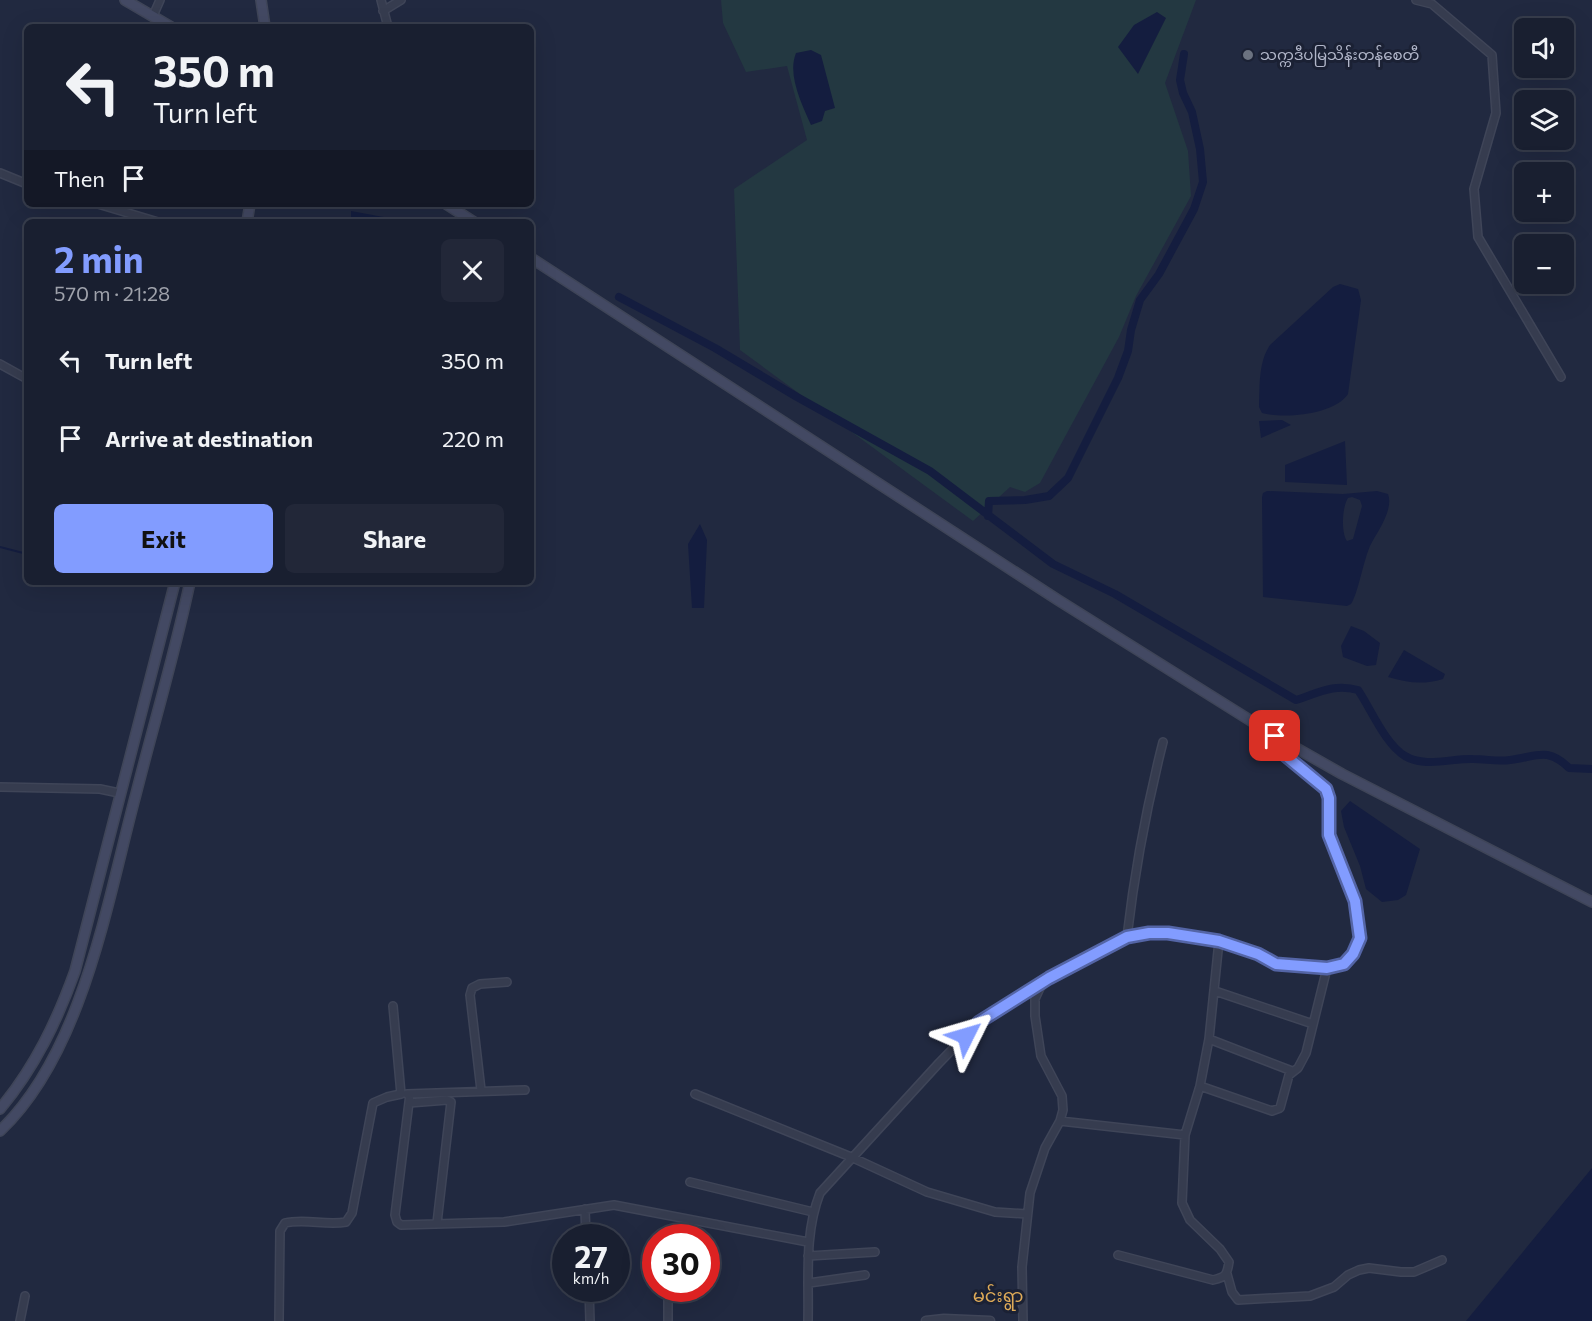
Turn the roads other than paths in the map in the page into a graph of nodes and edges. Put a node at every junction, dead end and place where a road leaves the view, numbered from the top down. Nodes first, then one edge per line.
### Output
1 (125, 0) edge
2 (160, 0) edge
3 (261, 0) edge
4 (381, 0) edge
5 (401, 0) edge
6 (1416, 0) edge
7 (383, 11) junction
8 (153, 16) junction
9 (166, 24) edge
10 (263, 24) edge
11 (387, 24) edge
12 (0, 173) edge
13 (24, 183) edge
14 (108, 207) edge
15 (451, 207) edge
16 (148, 219) edge
17 (469, 219) edge
18 (534, 260) edge
19 (0, 364) edge
20 (24, 377) edge
21 (1562, 377) dead end
22 (174, 585) edge
23 (189, 585) edge
24 (1275, 736) junction
25 (1163, 742) dead end
26 (0, 787) edge
27 (119, 794) junction
28 (1592, 902) edge
29 (1127, 937) junction
30 (1219, 941) junction
31 (1327, 968) junction
32 (1049, 978) junction
33 (507, 982) dead end
34 (1215, 991) junction
35 (393, 1006) dead end
36 (1313, 1024) junction
37 (1209, 1039) junction
38 (1293, 1071) junction
39 (1200, 1086) junction
40 (481, 1090) junction
41 (525, 1090) dead end
42 (405, 1094) junction
43 (695, 1094) dead end
44 (409, 1103) junction
45 (0, 1108) edge
46 (1060, 1121) junction
47 (0, 1131) edge
48 (1185, 1135) junction
49 (852, 1158) junction
50 (690, 1182) dead end
51 (585, 1209) junction
52 (813, 1212) junction
53 (1027, 1214) junction
54 (437, 1223) junction
55 (586, 1224) edge
56 (808, 1242) junction
57 (875, 1252) dead end
58 (808, 1256) junction
59 (1118, 1256) dead end
60 (1442, 1260) dead end
61 (1227, 1274) junction
62 (865, 1275) dead end
63 (808, 1283) junction
64 (24, 1296) dead end
65 (589, 1302) edge
66 (668, 1302) edge
67 (20, 1321) edge
68 (279, 1321) edge
69 (590, 1321) edge
70 (668, 1321) edge
71 (807, 1321) edge
72 (926, 1321) edge
73 (990, 1321) edge
74 (1023, 1321) edge

1 - 8 main road
2 - 8 street
3 - 10 main road
4 - 7 street
5 - 7 street
6 - 21 street
7 - 11 street
8 - 9 main road
12 - 13 street
14 - 16 street
15 - 17 main road
18 - 24 main road
19 - 20 street
22 - 27 main road
23 - 47 main road
24 - 28 main road
24 - 31 street
25 - 29 street
26 - 27 street
27 - 45 main road
29 - 30 street
29 - 32 street
30 - 31 street
30 - 34 street
31 - 36 street
32 - 46 street
32 - 49 street
33 - 40 street
34 - 36 street
34 - 37 street
35 - 42 street
36 - 38 street
37 - 38 street
37 - 39 street
38 - 39 street
39 - 48 street
40 - 41 street
40 - 42 street
42 - 44 street
42 - 68 street
43 - 49 street
44 - 54 street
44 - 54 street
46 - 48 street
46 - 53 street
48 - 61 street
49 - 52 street
49 - 53 street
50 - 52 street
51 - 54 street
51 - 55 street
51 - 56 street
52 - 56 street
53 - 74 street
56 - 58 street
57 - 58 street
58 - 63 street
59 - 61 street
60 - 61 street
62 - 63 street
63 - 71 street
64 - 67 street
65 - 69 street
66 - 70 street
72 - 73 street

